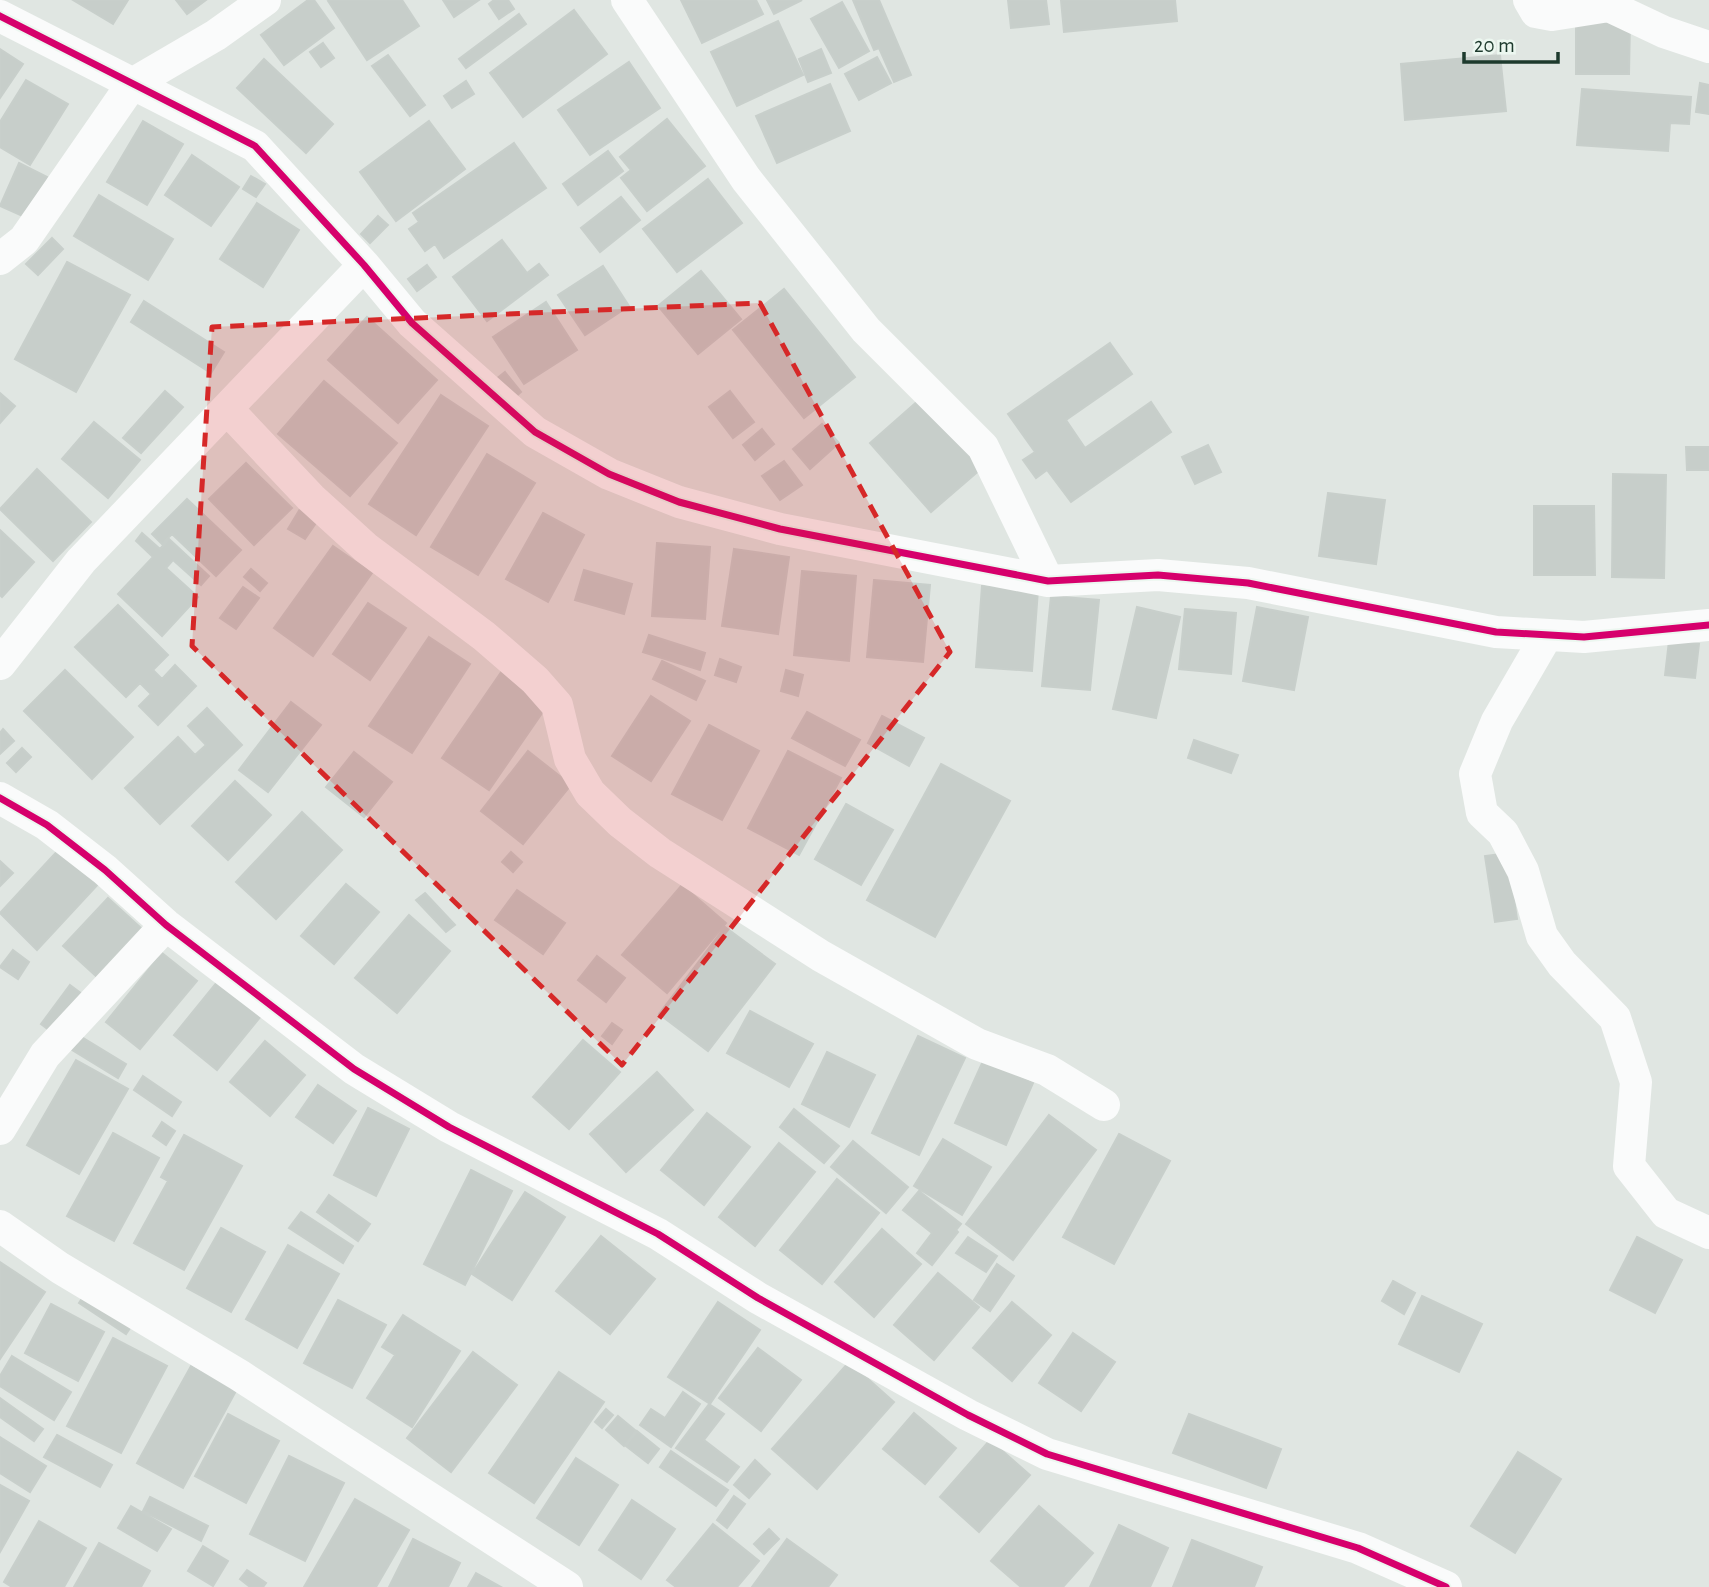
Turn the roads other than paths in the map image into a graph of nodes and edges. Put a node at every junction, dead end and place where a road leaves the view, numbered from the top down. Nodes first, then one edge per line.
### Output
1 (265, 0) edge
2 (627, 0) edge
3 (1523, 0) edge
4 (1538, 11) edge
5 (0, 16) edge
6 (1709, 47) edge
7 (132, 84) junction
8 (0, 259) edge
9 (364, 265) junction
10 (228, 410) junction
11 (1048, 581) junction
12 (1709, 625) edge
13 (1547, 635) junction
14 (0, 664) edge
15 (0, 798) edge
16 (166, 925) junction
17 (1104, 1105) dead end
18 (0, 1129) edge
19 (0, 1226) edge
20 (1709, 1233) edge
21 (567, 1587) edge
22 (1446, 1587) edge

1 - 7 street
2 - 11 street
3 - 4 street
4 - 6 street
5 - 7 street
7 - 8 street
7 - 9 street
9 - 10 street
9 - 11 street
10 - 14 street
10 - 17 street
11 - 13 street
12 - 13 street
13 - 20 street
15 - 16 street
16 - 18 street
16 - 22 street
19 - 21 street

